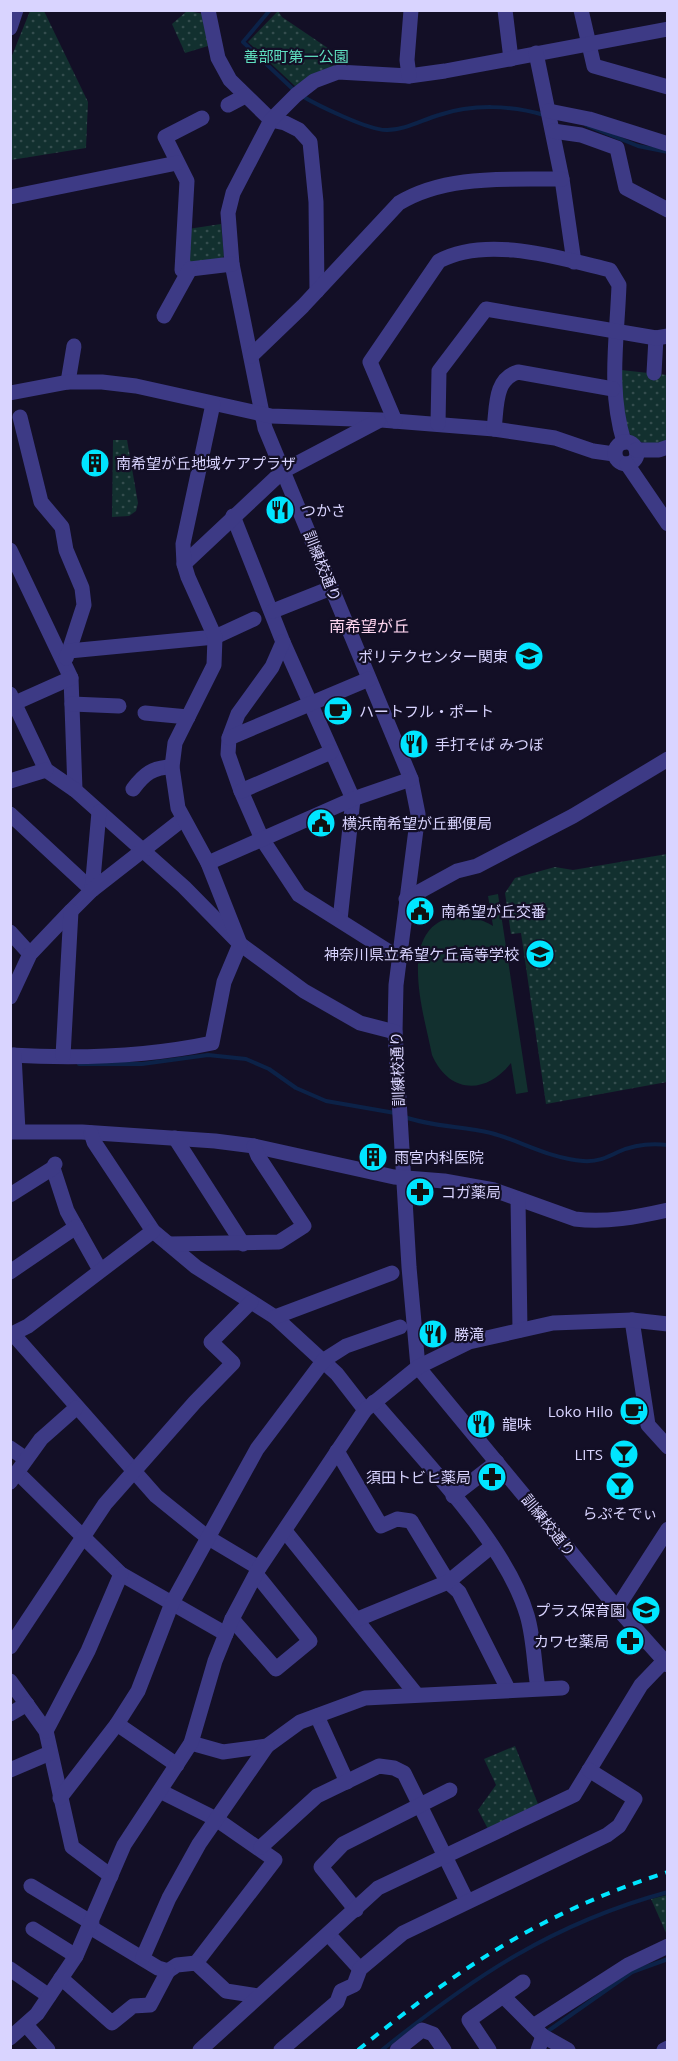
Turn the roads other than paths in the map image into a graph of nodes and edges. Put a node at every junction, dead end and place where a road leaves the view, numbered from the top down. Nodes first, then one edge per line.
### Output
1 (16, 10) edge
2 (208, 10) edge
3 (411, 10) edge
4 (505, 10) edge
5 (581, 10) edge
6 (10, 28) edge
7 (668, 29) edge
8 (588, 44) junction
9 (536, 53) junction
10 (511, 59) junction
11 (409, 76) junction
12 (668, 87) edge
13 (245, 96) junction
14 (228, 105) dead end
15 (549, 111) junction
16 (202, 118) dead end
17 (271, 120) junction
18 (553, 130) junction
19 (668, 144) edge
20 (177, 163) junction
21 (562, 178) junction
22 (10, 197) edge
23 (668, 210) edge
24 (574, 262) junction
25 (232, 264) junction
26 (190, 269) junction
27 (317, 291) junction
28 (164, 316) dead end
29 (617, 332) junction
30 (662, 337) edge
31 (74, 346) dead end
32 (251, 357) junction
33 (654, 373) dead end
34 (68, 382) junction
35 (613, 389) junction
36 (12, 392) edge
37 (213, 404) junction
38 (261, 413) junction
39 (388, 421) junction
40 (438, 424) junction
41 (494, 429) junction
42 (668, 447) edge
43 (625, 449) junction
44 (283, 471) junction
45 (233, 516) junction
46 (668, 524) edge
47 (10, 550) edge
48 (184, 564) junction
49 (331, 588) junction
50 (273, 611) junction
51 (254, 619) dead end
52 (215, 637) junction
53 (283, 642) junction
54 (67, 656) junction
55 (70, 678) junction
56 (369, 679) junction
57 (13, 698) edge
58 (72, 704) junction
59 (310, 704) junction
60 (118, 706) dead end
61 (145, 713) dead end
62 (188, 717) junction
63 (229, 738) junction
64 (332, 752) junction
65 (668, 759) edge
66 (172, 767) junction
67 (46, 770) junction
68 (411, 779) junction
69 (10, 781) edge
70 (133, 789) dead end
71 (75, 790) junction
72 (241, 791) junction
73 (353, 799) junction
74 (99, 812) junction
75 (10, 814) edge
76 (183, 819) junction
77 (262, 839) junction
78 (141, 850) junction
79 (208, 863) junction
80 (92, 890) junction
81 (406, 899) junction
82 (71, 911) junction
83 (340, 920) junction
84 (10, 933) edge
85 (240, 944) junction
86 (30, 954) junction
87 (399, 958) junction
88 (10, 997) edge
89 (395, 1032) junction
90 (12, 1055) edge
91 (63, 1056) junction
92 (14, 1131) edge
93 (91, 1133) junction
94 (175, 1138) junction
95 (254, 1146) junction
96 (404, 1178) junction
97 (10, 1195) edge
98 (518, 1199) junction
99 (668, 1210) edge
100 (76, 1227) junction
101 (153, 1231) junction
102 (170, 1244) junction
103 (243, 1244) junction
104 (100, 1270) junction
105 (10, 1272) edge
106 (392, 1273) dead end
107 (251, 1302) junction
108 (275, 1317) junction
109 (632, 1320) junction
110 (668, 1324) edge
111 (400, 1327) dead end
112 (520, 1330) junction
113 (12, 1335) edge
114 (324, 1360) junction
115 (418, 1367) junction
116 (370, 1406) junction
117 (76, 1408) junction
118 (668, 1447) edge
119 (10, 1448) edge
120 (337, 1451) junction
121 (26, 1459) junction
122 (497, 1462) junction
123 (135, 1472) junction
124 (14, 1478) edge
125 (453, 1496) junction
126 (668, 1529) edge
127 (285, 1531) junction
128 (207, 1537) junction
129 (83, 1538) junction
130 (492, 1546) junction
131 (258, 1571) junction
132 (121, 1575) junction
133 (448, 1582) junction
134 (172, 1603) junction
135 (617, 1608) junction
136 (232, 1619) junction
137 (358, 1619) junction
138 (226, 1634) junction
139 (10, 1647) edge
140 (666, 1663) edge
141 (10, 1681) edge
142 (538, 1688) junction
143 (562, 1688) dead end
144 (508, 1689) junction
145 (416, 1694) junction
146 (27, 1704) junction
147 (10, 1714) edge
148 (317, 1716) junction
149 (117, 1724) junction
150 (46, 1731) junction
151 (191, 1743) junction
152 (267, 1746) junction
153 (50, 1753) junction
154 (177, 1766) junction
155 (10, 1770) edge
156 (589, 1770) junction
157 (347, 1782) junction
158 (450, 1790) dead end
159 (160, 1791) junction
160 (60, 1798) junction
161 (421, 1805) junction
162 (216, 1819) junction
163 (261, 1848) junction
164 (445, 1854) junction
165 (111, 1876) junction
166 (31, 1886) dead end
167 (468, 1901) junction
168 (356, 1910) junction
169 (91, 1925) junction
170 (33, 1929) dead end
171 (329, 1935) junction
172 (668, 1947) edge
173 (76, 1956) junction
174 (143, 1957) junction
175 (196, 1963) junction
176 (360, 1969) junction
177 (10, 1970) edge
178 (168, 1971) junction
179 (61, 1978) junction
180 (523, 1982) dead end
181 (49, 1996) junction
182 (258, 1996) junction
183 (503, 1996) junction
184 (27, 2026) junction
185 (10, 2038) edge
186 (538, 2038) edge
187 (48, 2050) edge
188 (200, 2050) edge
189 (281, 2050) edge
190 (397, 2050) edge
191 (444, 2050) edge
192 (489, 2050) edge
193 (568, 2050) edge

1 - 6 street
2 - 13 street
3 - 11 street
4 - 10 street
5 - 8 street
7 - 8 street, 訓練校通り
8 - 9 street, 訓練校通り
8 - 12 street
9 - 10 street, 訓練校通り
9 - 15 street
10 - 11 street, 訓練校通り
11 - 17 street, 訓練校通り
13 - 14 street
13 - 17 street
15 - 18 street
15 - 19 street
16 - 20 street
17 - 25 street, 訓練校通り
17 - 27 street
18 - 21 street
18 - 23 street
20 - 22 street
20 - 26 street
21 - 24 street
21 - 27 street
24 - 29 street
24 - 39 street
25 - 26 street
25 - 32 street, 訓練校通り
26 - 28 street
27 - 32 street
29 - 30 street
29 - 35 street
29 - 40 street
30 - 33 street
31 - 34 street
32 - 38 street, 訓練校通り
34 - 36 street
34 - 37 street
35 - 41 street
35 - 43 street
36 - 54 street
37 - 38 street
37 - 48 street
38 - 39 street
38 - 44 street, 訓練校通り
39 - 40 street
39 - 44 street
40 - 41 street
41 - 43 street
42 - 43 street
43 - 46 street
44 - 45 street
44 - 49 street, 訓練校通り
45 - 48 street
45 - 50 street
47 - 54 street
48 - 52 street
49 - 50 street
49 - 56 street, 訓練校通り
50 - 53 street
51 - 52 street
52 - 54 street
52 - 62 street
53 - 59 street
53 - 63 street
54 - 55 street
55 - 57 street
55 - 58 street
56 - 59 street
56 - 68 street, 訓練校通り
57 - 67 street
58 - 60 street
58 - 71 street
59 - 63 street
59 - 64 street
61 - 62 street
62 - 66 street
63 - 72 street
64 - 72 street
64 - 73 street
65 - 81 street
66 - 70 street
66 - 76 street
67 - 69 street
67 - 71 street
68 - 73 street
68 - 81 street, 訓練校通り
71 - 74 street
72 - 77 street
73 - 77 street
73 - 83 street
74 - 78 street
74 - 80 street
75 - 80 street
76 - 78 street
76 - 79 street
77 - 79 street
77 - 83 street
78 - 80 street
78 - 85 street
79 - 85 street
80 - 82 street
81 - 87 street, 訓練校通り
82 - 86 street
82 - 91 street
83 - 87 street
84 - 86 street
85 - 89 street
85 - 91 street
86 - 88 street
87 - 89 street, 訓練校通り
89 - 96 street, 訓練校通り
90 - 91 street
90 - 92 street
92 - 93 street
93 - 94 street
93 - 101 street
94 - 95 street
94 - 103 street
95 - 96 street
95 - 103 street
96 - 98 street
96 - 115 street, 訓練校通り
97 - 100 street
98 - 99 street
98 - 112 street
100 - 104 street
100 - 105 street
101 - 102 street
101 - 104 street
102 - 103 street
102 - 107 street
104 - 113 street
106 - 108 street
107 - 108 street
107 - 123 street
108 - 114 street
109 - 110 street
109 - 112 street
109 - 118 street
111 - 114 street
112 - 115 street
113 - 117 street
114 - 116 street
114 - 128 street
115 - 116 street
115 - 122 street, 訓練校通り
116 - 120 street
116 - 125 street
117 - 121 street
117 - 123 street
119 - 121 street
120 - 127 street
120 - 133 street
121 - 124 street
122 - 125 street
122 - 135 street, 訓練校通り
123 - 128 street
123 - 129 street
124 - 129 street
125 - 130 street
126 - 135 street
127 - 131 street
127 - 137 street
128 - 131 street
128 - 134 street
129 - 132 street
129 - 139 street
130 - 133 street
130 - 142 street
131 - 136 street
131 - 136 street
132 - 134 street
132 - 150 street
133 - 137 street
133 - 144 street
134 - 138 street
134 - 149 street
135 - 140 street, 訓練校通り
136 - 138 street
137 - 145 street
138 - 151 street
140 - 156 street
141 - 146 street
142 - 143 street
142 - 144 street
144 - 145 street
145 - 148 street
146 - 147 street
146 - 150 street
148 - 152 street
148 - 157 street
149 - 154 street
149 - 160 street
150 - 153 street
151 - 152 street
151 - 154 street
152 - 162 street
153 - 155 street
153 - 160 street
154 - 159 street
156 - 164 street
156 - 167 street
157 - 161 street
157 - 163 street
158 - 161 street
159 - 162 street
159 - 165 street
160 - 165 street
161 - 164 street
161 - 168 street
162 - 163 street
162 - 174 street
163 - 175 street
164 - 167 street
164 - 168 street
165 - 169 street
166 - 169 street
167 - 176 street
168 - 171 street
169 - 173 street
169 - 174 street
170 - 173 street
171 - 176 street
171 - 182 street
172 - 186 street
173 - 179 street
174 - 178 street
175 - 178 street
175 - 182 street
176 - 189 street
177 - 181 street
178 - 179 street
179 - 181 street
180 - 183 street
181 - 184 street
182 - 188 street
183 - 186 street
183 - 192 street
184 - 185 street
184 - 187 street
186 - 193 street
190 - 191 street

